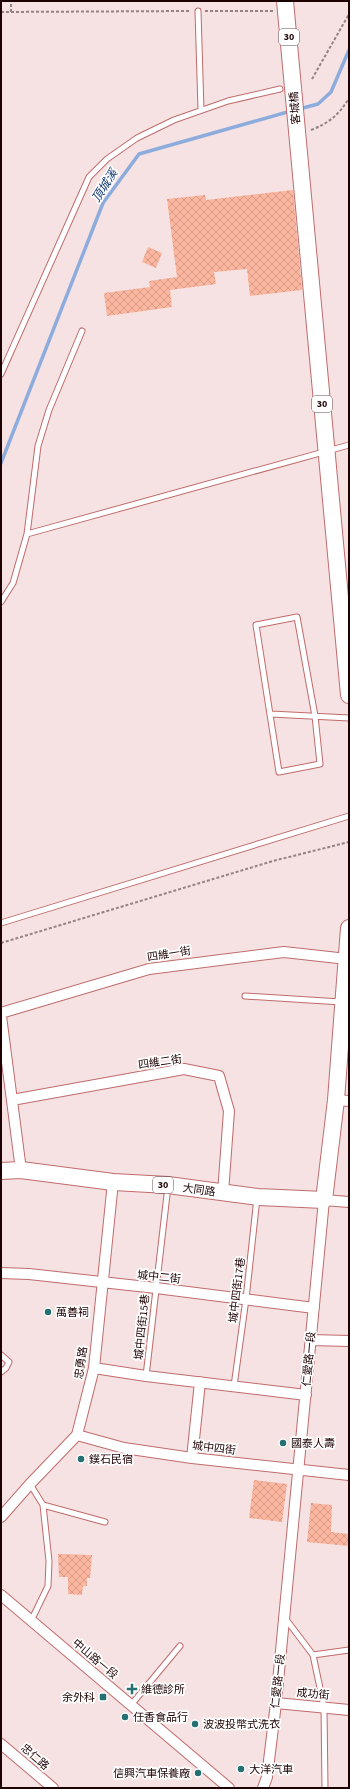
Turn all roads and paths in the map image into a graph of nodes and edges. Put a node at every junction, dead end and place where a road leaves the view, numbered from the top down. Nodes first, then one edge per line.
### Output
1 (11, 1) edge
2 (286, 6) edge
3 (198, 11) junction
4 (1, 12) edge
5 (11, 12) junction
6 (349, 14) edge
7 (312, 79) dead end
8 (280, 89) dead end
9 (349, 98) edge
10 (201, 110) junction
11 (311, 130) dead end
12 (82, 331) dead end
13 (1, 374) edge
14 (349, 445) edge
15 (326, 450) junction
16 (27, 534) junction
17 (1, 602) edge
18 (348, 665) edge
19 (349, 695) edge
20 (270, 714) junction
21 (315, 716) junction
22 (349, 718) edge
23 (349, 816) edge
24 (349, 842) edge
25 (1, 923) edge
26 (349, 928) edge
27 (1, 943) edge
28 (347, 959) junction
29 (245, 996) dead end
30 (344, 1002) junction
31 (1, 1013) edge
32 (1, 1016) edge
33 (12, 1100) junction
34 (342, 1101) edge
35 (1, 1170) edge
36 (21, 1170) junction
37 (113, 1182) junction
38 (168, 1185) junction
39 (223, 1193) junction
40 (258, 1197) junction
41 (324, 1200) junction
42 (349, 1202) edge
43 (1, 1273) edge
44 (103, 1283) junction
45 (156, 1288) junction
46 (246, 1299) junction
47 (314, 1308) junction
48 (311, 1340) junction
49 (349, 1341) edge
50 (1, 1355) edge
51 (94, 1368) junction
52 (1, 1372) edge
53 (146, 1376) junction
54 (200, 1382) junction
55 (234, 1386) junction
56 (306, 1395) junction
57 (77, 1436) junction
58 (192, 1458) junction
59 (299, 1470) junction
60 (349, 1474) edge
61 (30, 1484) junction
62 (43, 1505) junction
63 (1, 1517) edge
64 (105, 1522) dead end
65 (1, 1595) edge
66 (284, 1617) junction
67 (31, 1620) junction
68 (180, 1646) dead end
69 (349, 1650) edge
70 (312, 1655) junction
71 (276, 1703) junction
72 (131, 1705) junction
73 (324, 1707) junction
74 (349, 1710) edge
75 (1, 1744) edge
76 (53, 1788) edge
77 (229, 1788) edge
78 (263, 1788) edge
79 (325, 1788) edge

1 - 5 path
2 - 3 path
2 - 15 main road, 客城橋 / 30
3 - 5 path
3 - 10 lane
4 - 5 path
6 - 7 path
8 - 10 lane
9 - 11 path
10 - 13 lane
12 - 16 lane
14 - 15 lane
15 - 16 lane
15 - 18 main road, 30
16 - 17 lane
18 - 19 main road, 30
20 - 21 lane
20 - 21 lane
20 - 21 lane
21 - 22 lane
23 - 25 lane
24 - 27 path
26 - 28 main road, 仁愛路一段
28 - 30 main road, 仁愛路一段
28 - 31 street, 四維一街
29 - 30 lane
30 - 34 main road, 仁愛路一段
32 - 33 street
33 - 36 street
33 - 39 street, 四維二街
34 - 41 main road, 仁愛路一段
35 - 36 main road, 大同路 / 30
36 - 37 main road, 大同路 / 30
37 - 38 main road, 大同路 / 30
37 - 44 street, 忠勇路
38 - 39 main road, 大同路 / 30
38 - 45 lane, 城中四街15巷
39 - 40 main road, 大同路 / 30
40 - 41 main road, 大同路 / 30
40 - 46 lane, 城中四街17巷
41 - 42 street, 大同路
41 - 47 street, 仁愛路一段
43 - 44 street, 城中二街
44 - 45 street, 城中二街
44 - 51 street, 忠勇路
45 - 46 street, 城中二街
45 - 53 lane, 城中四街15巷
46 - 47 street, 城中二街
46 - 55 lane, 城中四街17巷
47 - 48 street, 仁愛路一段
48 - 49 street
48 - 56 street, 仁愛路一段
50 - 52 lane
51 - 53 street
51 - 57 street, 忠勇路
53 - 54 street
54 - 55 street
54 - 58 street
55 - 56 street
56 - 59 street, 仁愛路一段
57 - 58 street, 城中四街
57 - 61 street
58 - 59 street, 城中四街
59 - 60 street, 城中四街
59 - 66 street, 仁愛路一段
61 - 62 lane
61 - 63 street
62 - 64 lane
62 - 67 lane
65 - 67 street, 中山路一段
66 - 70 lane
66 - 71 street, 仁愛路一段
67 - 72 street, 中山路一段
68 - 72 lane
69 - 70 lane
70 - 73 lane
71 - 73 street, 成功街
71 - 78 street, 仁愛路一段
72 - 77 street, 中山路一段
73 - 74 street, 成功街
73 - 79 lane
75 - 76 street, 忠仁路

